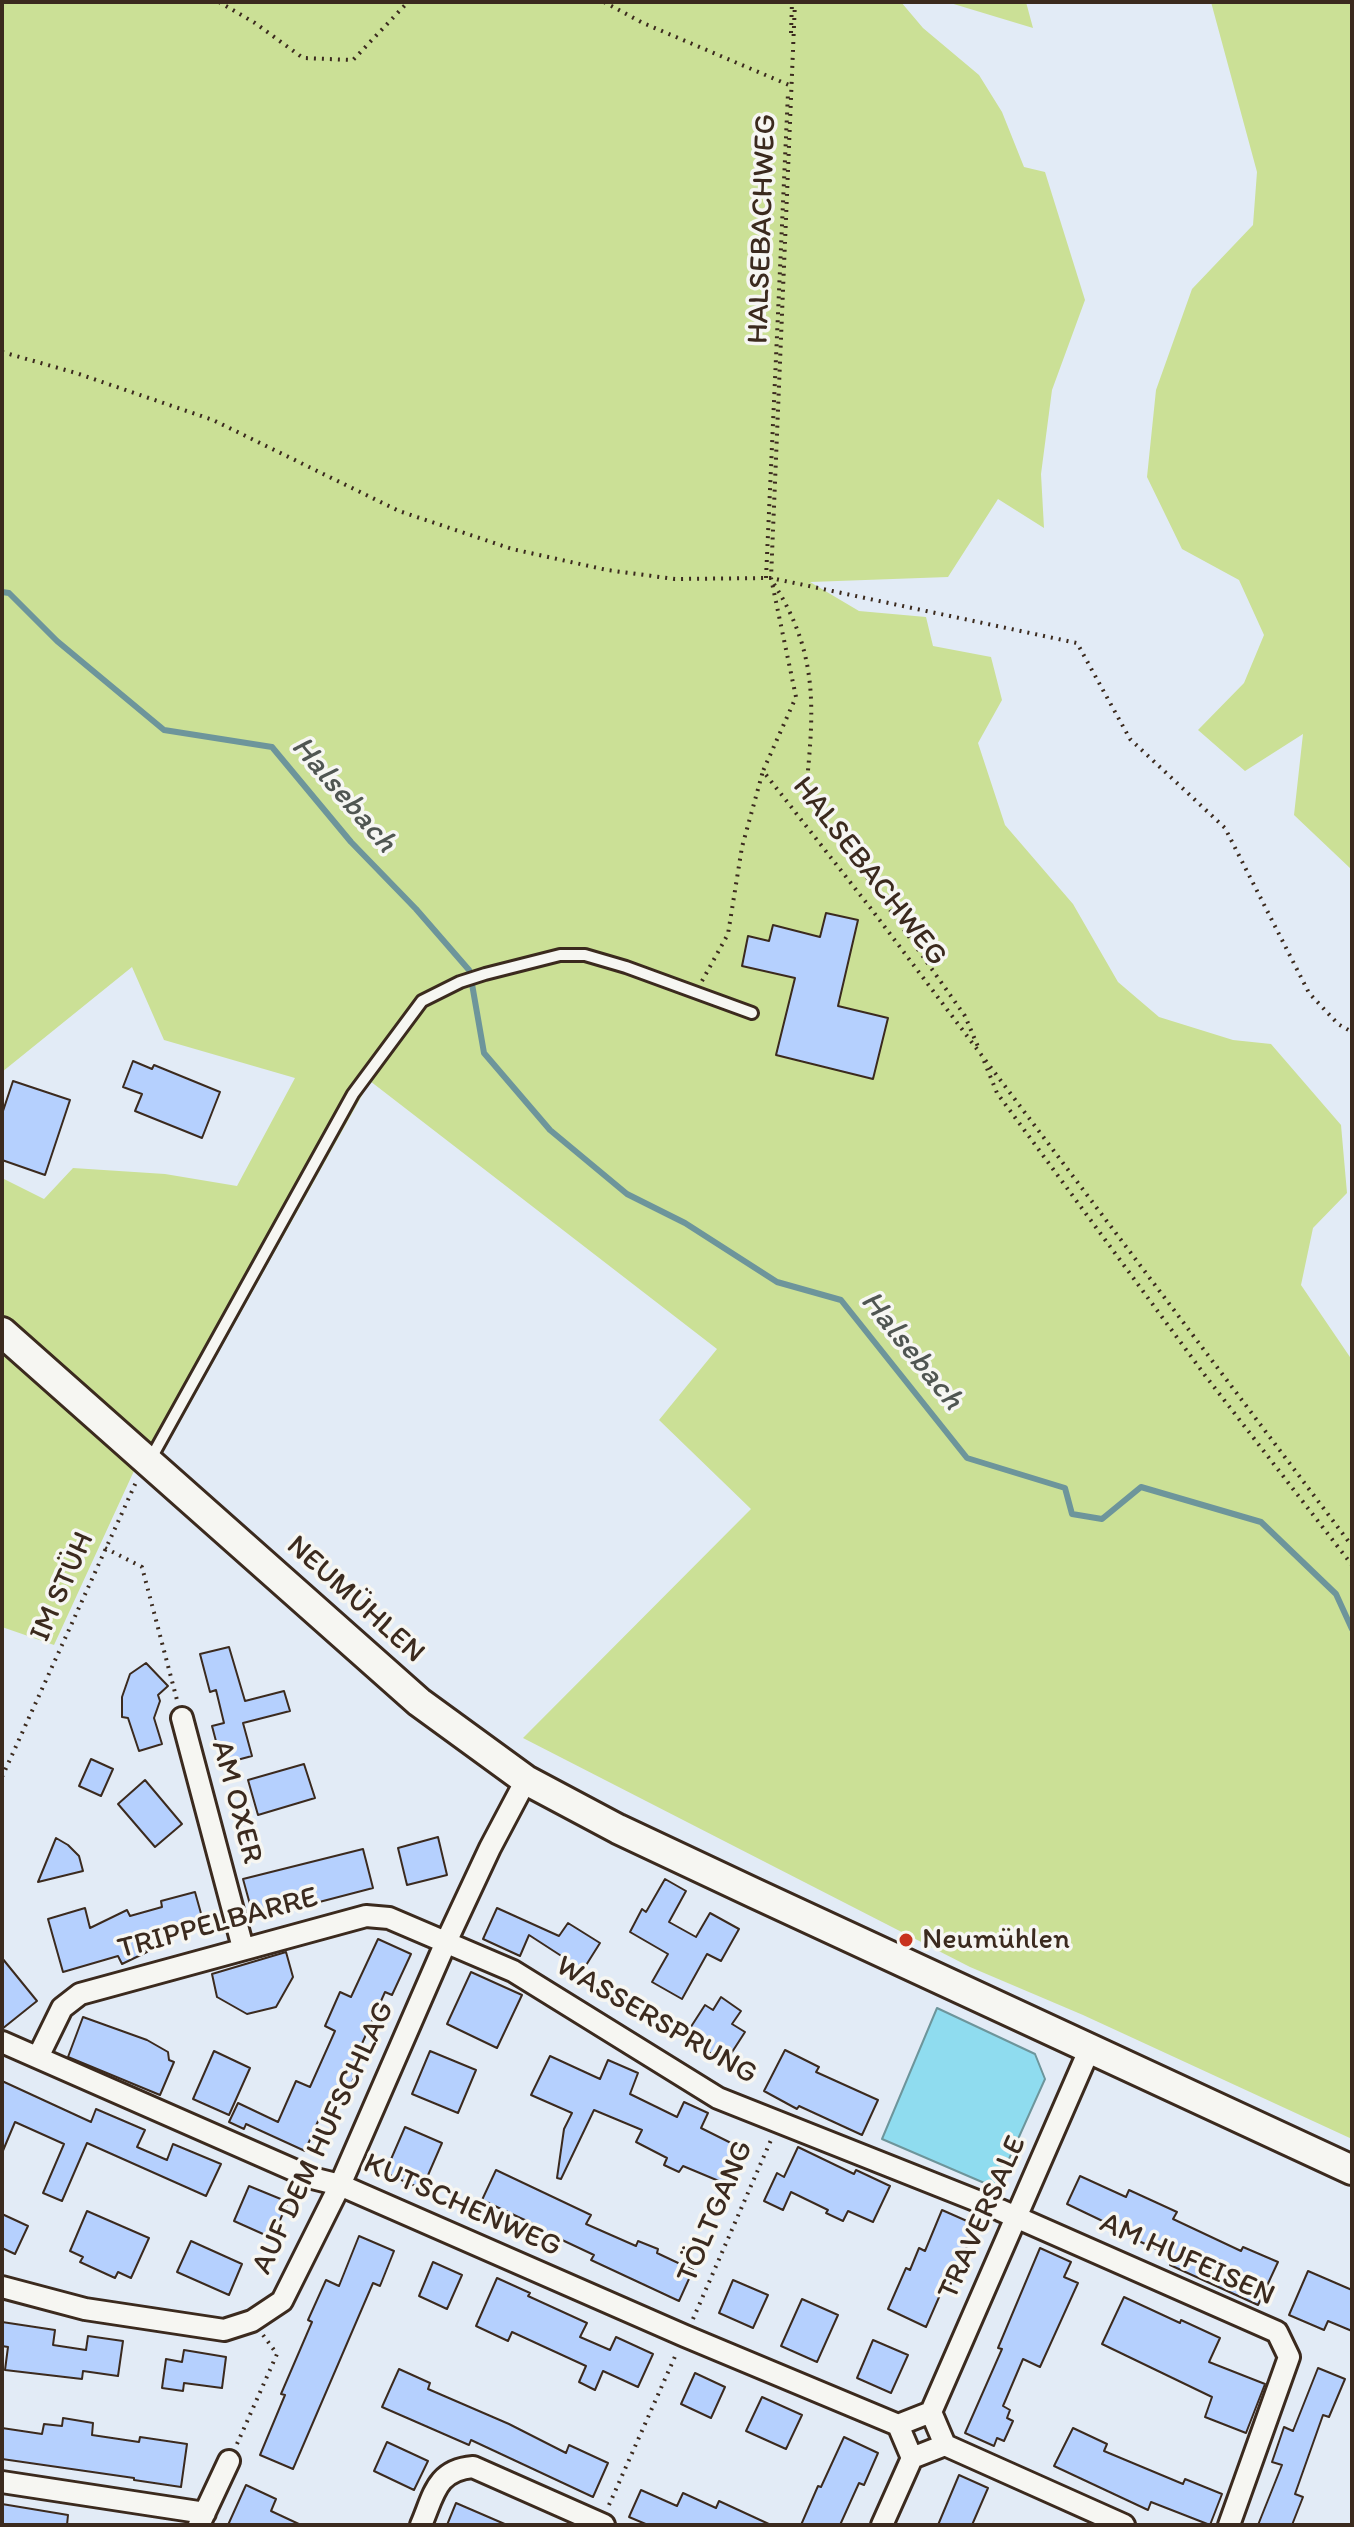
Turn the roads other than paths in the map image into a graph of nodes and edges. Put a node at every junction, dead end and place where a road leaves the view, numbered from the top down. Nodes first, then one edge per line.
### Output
1 (752, 1013) dead end
2 (2, 1332) edge
3 (149, 1461) junction
4 (182, 1718) road end
5 (526, 1780) junction
6 (446, 1942) junction
7 (243, 1948) junction
8 (2, 2042) edge
9 (1090, 2048) junction
10 (38, 2057) junction
11 (1352, 2170) edge
12 (340, 2185) junction
13 (1017, 2218) junction
14 (2, 2287) edge
15 (931, 2412) junction
16 (898, 2425) junction
17 (945, 2445) junction
18 (912, 2458) junction
19 (229, 2461) road end
20 (2, 2482) edge
21 (202, 2519) edge
22 (602, 2524) edge
23 (421, 2525) edge
24 (882, 2525) edge
25 (1124, 2525) edge
26 (1229, 2525) edge

1 - 3 lane
2 - 3 street, NEUMÜHLEN
3 - 5 street, NEUMÜHLEN
4 - 7 street, AM OXER
5 - 6 street, AUF DEM HUFSCHLAG
5 - 9 street, NEUMÜHLEN
6 - 7 street, TRIPPELBARRE
6 - 12 street, AUF DEM HUFSCHLAG
6 - 13 street, WASSERSPRUNG
7 - 10 street, TRIPPELBARRE
8 - 10 street, KUTSCHENWEG
9 - 11 street, NEUMÜHLEN
9 - 13 street, TRAVERSALE
10 - 12 street, KUTSCHENWEG
12 - 14 street, AUF DEM HUFSCHLAG
12 - 16 street, KUTSCHENWEG
13 - 15 street, TRAVERSALE
13 - 26 street, AM HUFEISEN
15 - 16 street
15 - 17 street
16 - 18 street
17 - 18 street
17 - 25 street
18 - 24 street
19 - 21 street
20 - 21 street
22 - 23 street

